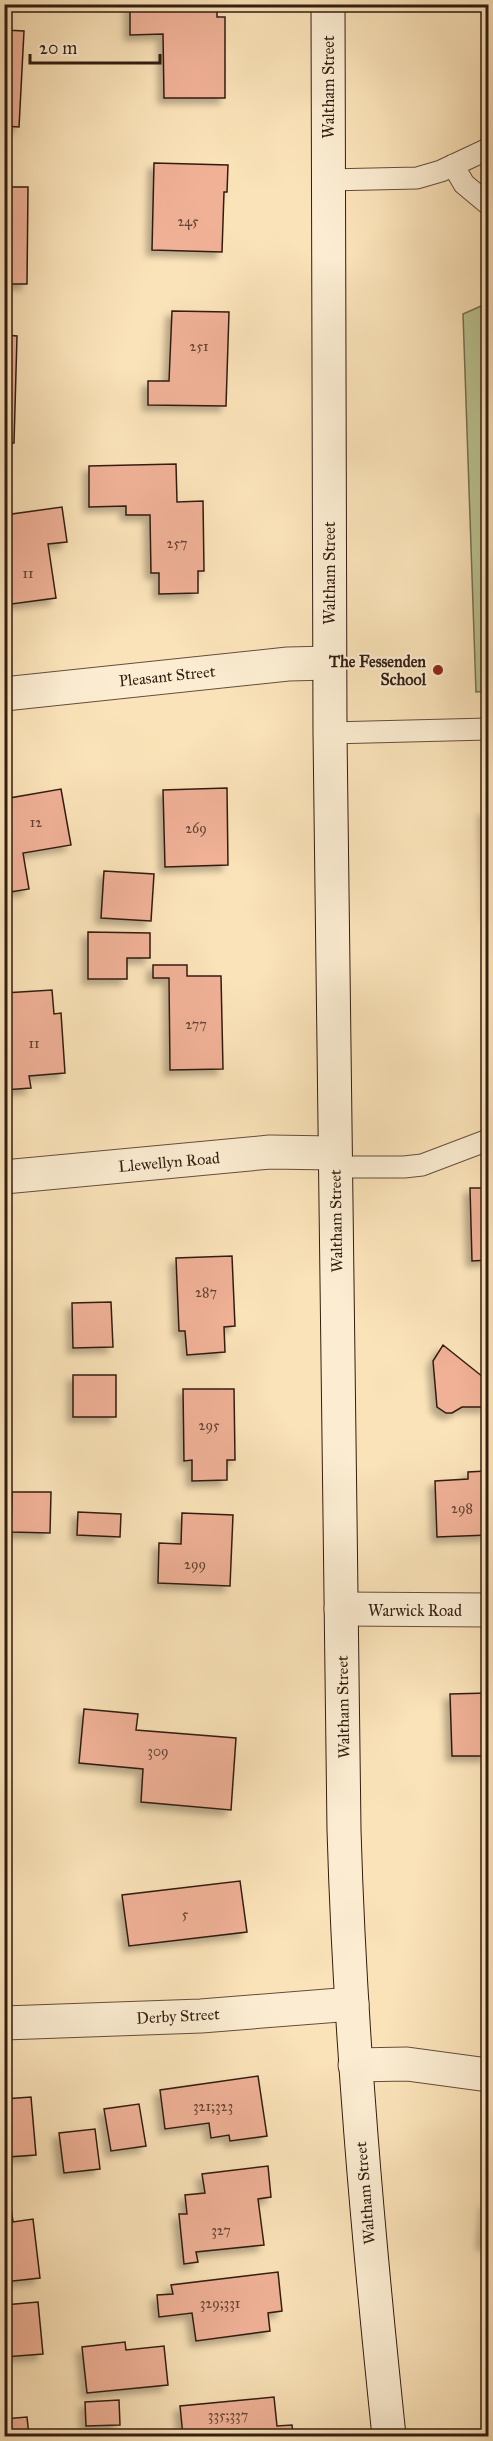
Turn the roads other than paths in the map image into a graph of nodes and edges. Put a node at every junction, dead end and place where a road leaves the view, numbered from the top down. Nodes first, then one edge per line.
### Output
1 (328, 4) edge
2 (489, 149) edge
3 (453, 165) junction
4 (328, 180) junction
5 (489, 204) edge
6 (329, 663) junction
7 (4, 694) edge
8 (489, 729) edge
9 (330, 733) junction
10 (489, 1140) edge
11 (335, 1160) junction
12 (4, 1177) edge
13 (341, 1610) junction
14 (489, 1610) edge
15 (352, 2004) junction
16 (4, 2023) edge
17 (356, 2065) junction
18 (489, 2075) edge
19 (389, 2436) edge

1 - 4 main road, Waltham Street
2 - 3 lane
3 - 4 lane
3 - 5 lane
4 - 6 main road, Waltham Street
6 - 7 main road, Pleasant Street
6 - 9 main road, Waltham Street
8 - 9 lane
9 - 11 main road, Waltham Street
10 - 11 lane
11 - 12 main road, Llewellyn Road
11 - 13 main road, Waltham Street
13 - 14 main road, Warwick Road
13 - 15 main road, Waltham Street
15 - 16 main road, Derby Street
15 - 17 main road, Waltham Street
17 - 18 main road
17 - 19 main road, Waltham Street

